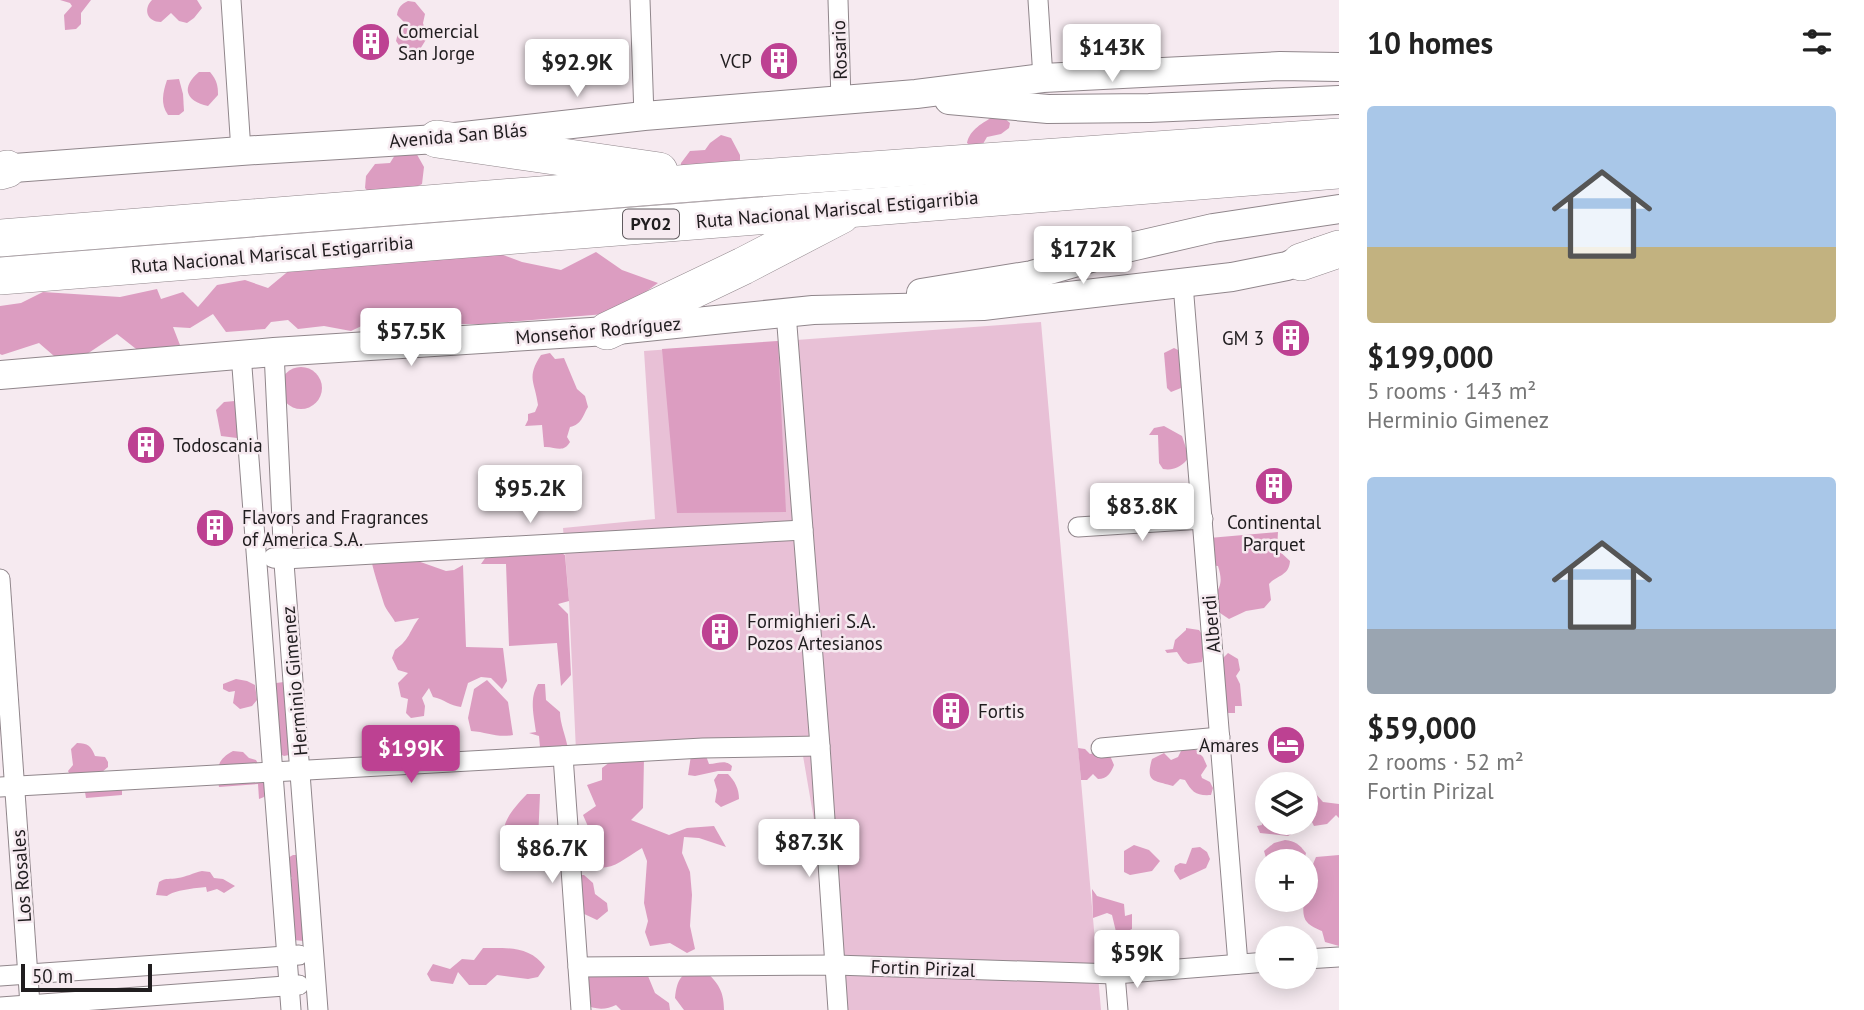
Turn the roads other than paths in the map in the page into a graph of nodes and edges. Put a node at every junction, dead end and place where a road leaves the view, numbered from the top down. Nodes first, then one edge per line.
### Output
1 (231, 0) edge
2 (640, 0) edge
3 (838, 0) edge
4 (1038, 0) edge
5 (1308, 68) junction
6 (1339, 68) edge
7 (1339, 76) edge
8 (1043, 78) junction
9 (916, 94) junction
10 (1339, 100) edge
11 (841, 101) junction
12 (643, 116) junction
13 (1339, 137) edge
14 (437, 139) junction
15 (241, 151) junction
16 (1302, 156) junction
17 (2, 170) edge
18 (1339, 170) edge
19 (729, 180) junction
20 (853, 208) junction
21 (1339, 209) edge
22 (0, 239) edge
23 (1339, 240) edge
24 (1339, 249) edge
25 (1301, 262) junction
26 (0, 276) edge
27 (1183, 284) junction
28 (818, 310) junction
29 (786, 313) junction
30 (607, 331) junction
31 (274, 352) junction
32 (241, 355) junction
33 (0, 375) edge
34 (1203, 519) junction
35 (1078, 527) dead end
36 (803, 530) junction
37 (256, 555) junction
38 (284, 559) junction
39 (0, 582) edge
40 (1220, 737) junction
41 (820, 746) junction
42 (1101, 748) dead end
43 (563, 756) junction
44 (301, 771) junction
45 (273, 773) junction
46 (7, 787) edge
47 (314, 954) junction
48 (286, 956) junction
49 (1339, 957) edge
50 (1318, 958) edge
51 (1255, 963) edge
52 (1238, 964) junction
53 (835, 965) junction
54 (578, 967) junction
55 (1115, 974) junction
56 (28, 975) junction
57 (0, 976) edge
58 (316, 984) junction
59 (289, 986) junction
60 (30, 1005) junction
61 (0, 1007) edge
62 (290, 1010) edge
63 (318, 1010) edge
64 (581, 1010) edge
65 (838, 1010) edge
66 (1118, 1010) edge

1 - 15 street
2 - 12 street
3 - 11 street, Rosario
4 - 8 street
5 - 6 street, Avenida San Blás
5 - 7 street
5 - 8 street, Avenida San Blás
8 - 9 street, Avenida San Blás
9 - 10 street, Avenida San Blás
9 - 11 street, Avenida San Blás
11 - 12 street, Avenida San Blás
12 - 14 street, Avenida San Blás
13 - 16 highway, Ruta Nacional Mariscal Estigarribia / PY02
14 - 15 street, Avenida San Blás
14 - 19 highway
15 - 17 street, Avenida San Blás
16 - 18 highway, Ruta Nacional Mariscal Estigarribia / PY02
16 - 19 highway, Ruta Nacional Mariscal Estigarribia / PY02
16 - 20 highway, Ruta Nacional Mariscal Estigarribia / PY02
19 - 22 highway, Ruta Nacional Mariscal Estigarribia / PY02
20 - 26 highway, Ruta Nacional Mariscal Estigarribia / PY02
20 - 30 highway
21 - 28 street, Monseñor Rodríguez
23 - 25 street, Monseñor Rodríguez
24 - 25 highway
25 - 27 street, Monseñor Rodríguez
27 - 28 street, Monseñor Rodríguez
27 - 34 street, Alberdi
28 - 29 street, Monseñor Rodríguez
29 - 30 street, Monseñor Rodríguez
29 - 36 street
30 - 31 street, Monseñor Rodríguez
31 - 32 street, Monseñor Rodríguez
31 - 38 street, Herminio Gimenez
32 - 33 street, Monseñor Rodríguez
32 - 37 street, Herminio Gimenez
34 - 35 street
34 - 40 street, Alberdi
36 - 38 street
36 - 41 street
37 - 38 street
37 - 45 street, Herminio Gimenez
38 - 44 street, Herminio Gimenez
39 - 46 street, Los Rosales
40 - 42 street
40 - 52 street, Alberdi
41 - 43 street
41 - 53 street
43 - 44 street
43 - 54 street
44 - 45 street
44 - 47 street, Herminio Gimenez
45 - 46 street
45 - 48 street, Herminio Gimenez
46 - 56 street, Los Rosales
47 - 48 street
47 - 58 street, Herminio Gimenez
48 - 56 street
48 - 59 street, Herminio Gimenez
49 - 50 street
51 - 52 street, Fortin Pirizal
52 - 55 street, Fortin Pirizal
53 - 54 street, Fortin Pirizal
53 - 55 street, Fortin Pirizal
53 - 65 street
54 - 64 street
55 - 66 street
56 - 57 street
56 - 60 street, Los Rosales
58 - 59 street
58 - 63 street, Herminio Gimenez
59 - 60 street
59 - 62 street, Herminio Gimenez
60 - 61 street

